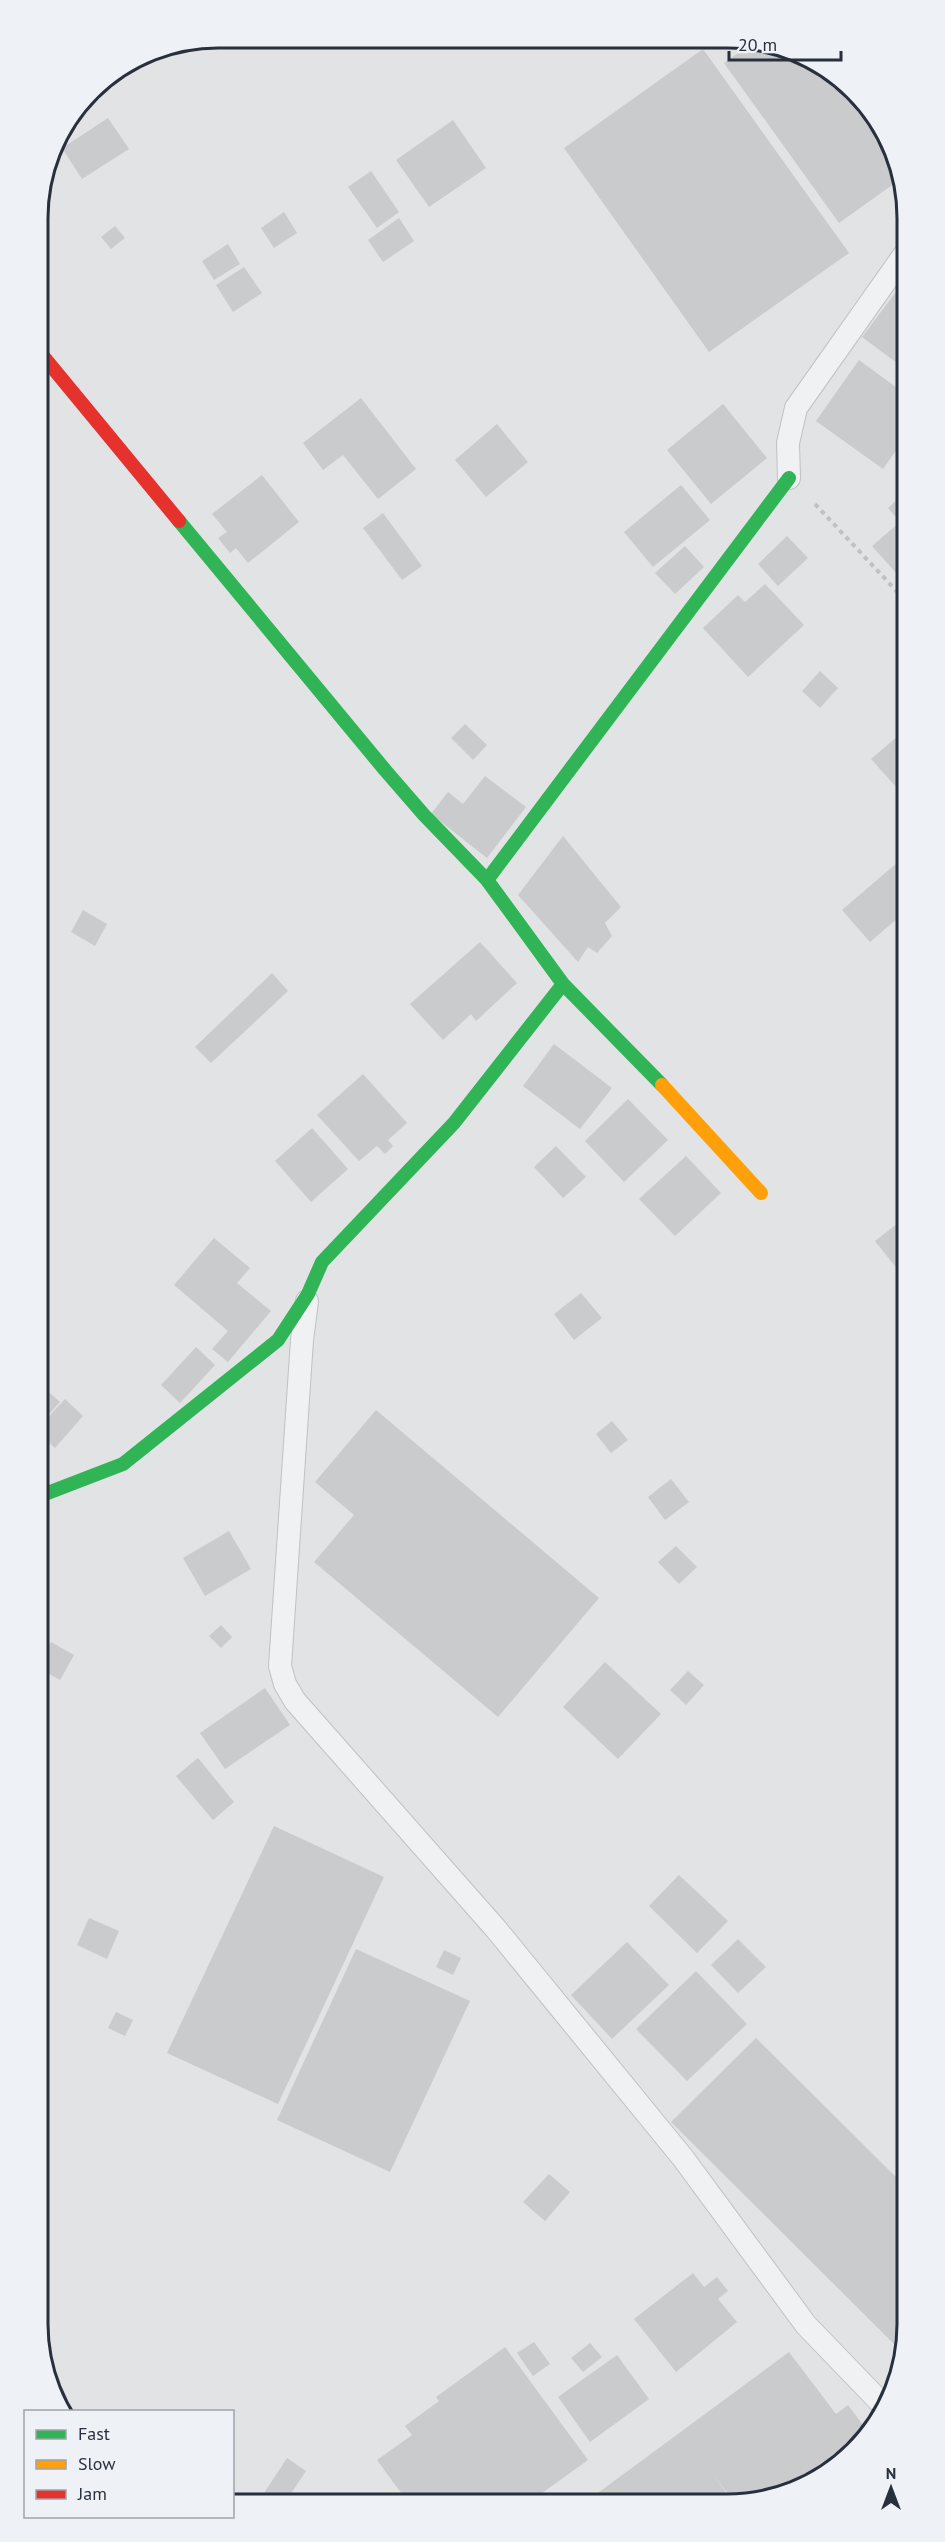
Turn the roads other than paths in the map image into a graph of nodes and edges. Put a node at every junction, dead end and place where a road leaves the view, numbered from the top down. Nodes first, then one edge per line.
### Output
1 (897, 265) edge
2 (48, 362) edge
3 (789, 478) joint
4 (487, 880) junction
5 (563, 984) junction
6 (761, 1193) dead end
7 (308, 1294) junction
8 (48, 1489) edge
9 (878, 2400) edge

1 - 3 lane
2 - 4 street
3 - 4 street
4 - 5 street
5 - 6 street
5 - 7 street
7 - 8 street
7 - 9 lane

